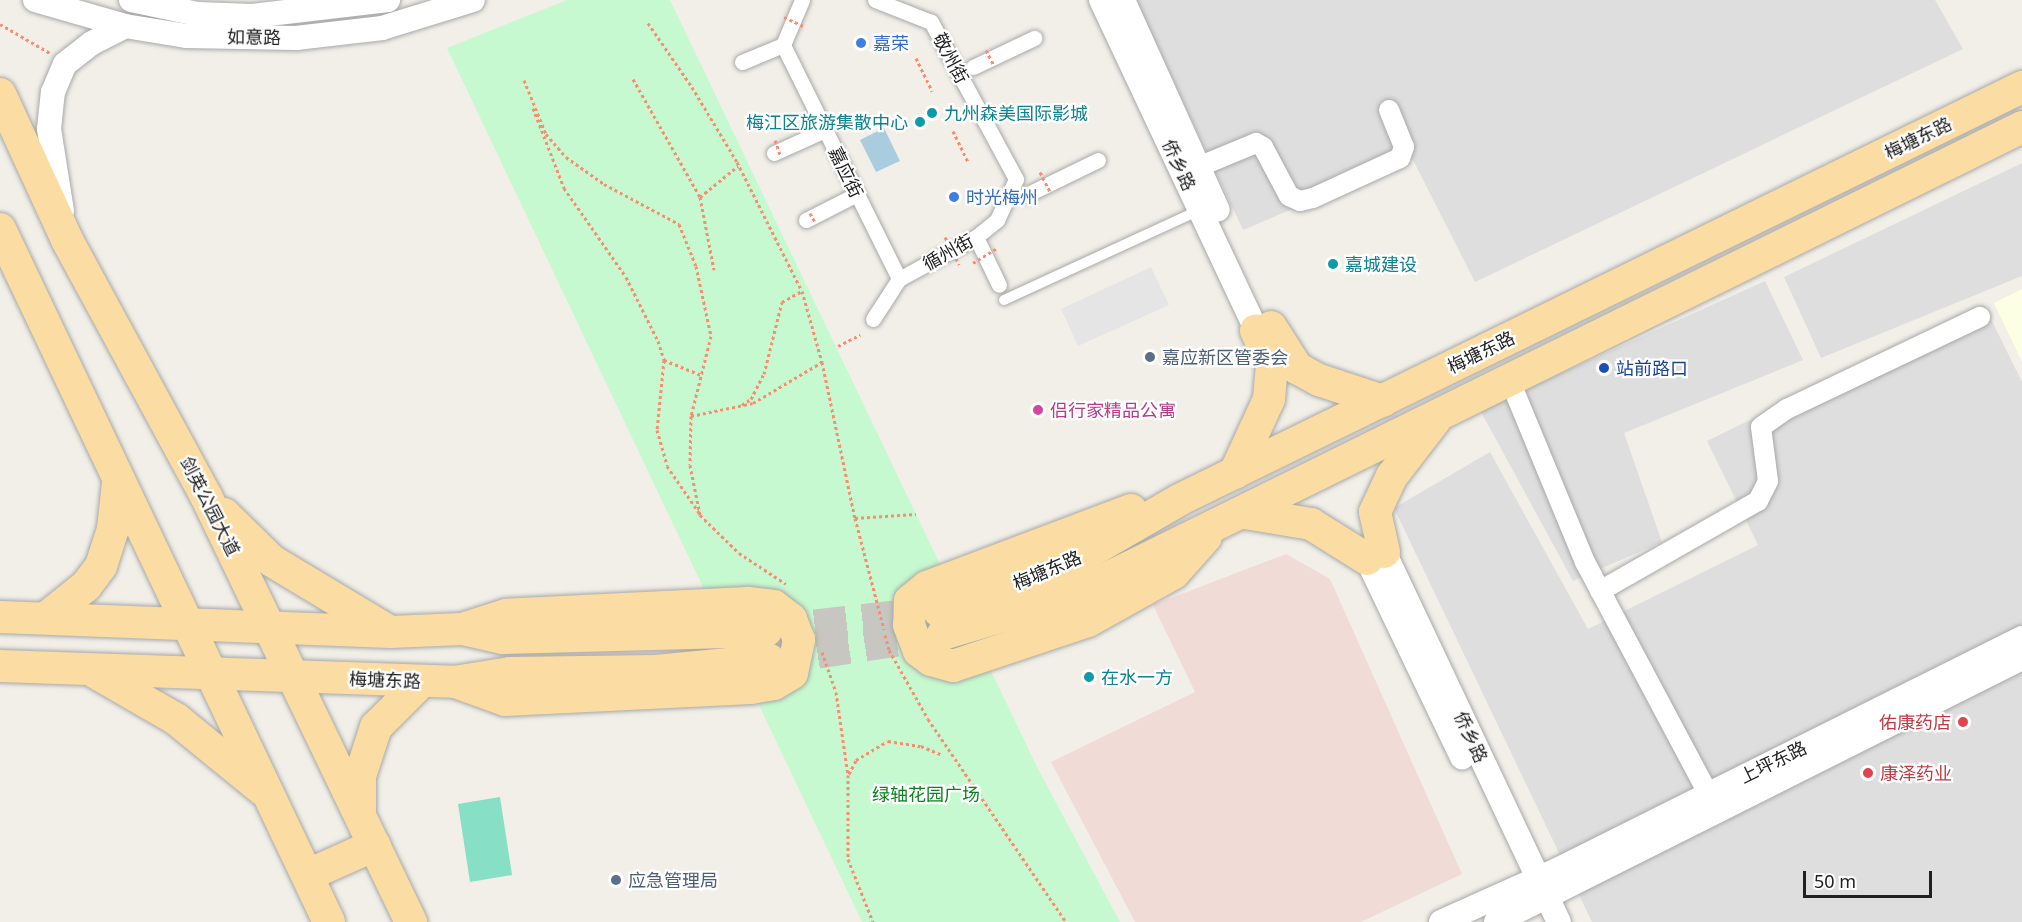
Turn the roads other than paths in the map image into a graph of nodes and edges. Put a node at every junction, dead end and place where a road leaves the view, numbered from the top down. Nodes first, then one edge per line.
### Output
1 (35, 0) edge
2 (131, 0) edge
3 (388, 0) edge
4 (473, 0) edge
5 (802, 0) edge
6 (1101, 0) edge
7 (1123, 0) edge
8 (881, 1) edge
9 (125, 26) junction
10 (1034, 38) dead end
11 (783, 45) junction
12 (742, 62) dead end
13 (973, 67) dead end
14 (2022, 87) edge
15 (0, 94) edge
16 (1389, 110) dead end
17 (2022, 127) edge
18 (825, 130) junction
19 (777, 150) dead end
20 (1098, 160) dead end
21 (1198, 167) junction
22 (1016, 179) joint
23 (857, 194) junction
24 (1026, 195) dead end
25 (1200, 210) junction
26 (810, 218) dead end
27 (0, 229) edge
28 (976, 237) junction
29 (68, 240) junction
30 (899, 279) junction
31 (1002, 292) joint
32 (1980, 317) dead end
33 (873, 319) dead end
34 (1263, 329) junction
35 (1510, 381) junction
36 (1383, 401) junction
37 (1437, 418) junction
38 (1235, 473) junction
39 (118, 483) junction
40 (206, 496) junction
41 (1179, 500) junction
42 (1245, 513) junction
43 (1215, 528) junction
44 (1376, 556) junction
45 (1600, 591) junction
46 (0, 617) edge
47 (46, 618) junction
48 (187, 623) junction
49 (270, 627) junction
50 (462, 629) junction
51 (391, 632) junction
52 (2022, 638) edge
53 (2022, 658) edge
54 (0, 666) edge
55 (87, 668) junction
56 (211, 673) junction
57 (294, 676) junction
58 (421, 682) junction
59 (454, 682) junction
60 (1706, 790) dead end
61 (271, 796) junction
62 (360, 813) junction
63 (375, 845) junction
64 (308, 875) junction
65 (1536, 898) edge
66 (329, 922) edge
67 (411, 922) edge
68 (1441, 922) edge
69 (1496, 922) edge
70 (1559, 922) edge

1 - 9 street, 如意路
2 - 3 street, 如意路
4 - 9 street, 如意路
5 - 11 street
6 - 25 street, 侨乡路
7 - 21 street, 侨乡路
8 - 22 street, 敬州街
9 - 29 street
10 - 13 street
11 - 12 street
11 - 18 street, 嘉应街
14 - 36 main road, 梅塘东路
15 - 29 main road, 剑英公园大道
16 - 21 street
17 - 35 main road, 梅塘东路
18 - 19 street
18 - 23 street, 嘉应街
20 - 24 street
21 - 34 street, 侨乡路
22 - 28 street, 循州街
23 - 26 street
23 - 30 street, 嘉应街
25 - 31 lane
25 - 34 street, 侨乡路
27 - 39 main road
28 - 30 street, 循州街
28 - 31 street
29 - 40 main road, 剑英公园大道
30 - 33 street, 循州街
32 - 45 street
34 - 36 main road
34 - 38 main road
35 - 37 main road, 梅塘东路
35 - 45 street
36 - 38 main road, 梅塘东路
37 - 42 main road, 梅塘东路
37 - 44 main road
38 - 41 main road, 梅塘东路
39 - 47 main road
39 - 48 main road
40 - 49 main road, 剑英公园大道
40 - 51 main road
41 - 43 main road, 梅塘东路
41 - 43 main road
42 - 43 main road, 梅塘东路
42 - 44 main road
44 - 65 street, 侨乡路
45 - 60 street
46 - 47 main road, 梅塘东路
47 - 48 main road, 梅塘东路
48 - 49 main road, 梅塘东路
48 - 56 main road
49 - 51 main road, 梅塘东路
49 - 57 main road, 剑英公园大道
50 - 51 main road, 梅塘东路
50 - 59 main road, 梅塘东路
50 - 59 main road
52 - 65 street, 上坪东路
53 - 65 street, 上坪东路
54 - 55 main road, 梅塘东路
55 - 56 main road, 梅塘东路
55 - 61 main road
56 - 57 main road, 梅塘东路
56 - 61 main road
57 - 58 main road, 梅塘东路
57 - 62 main road, 剑英公园大道
58 - 59 main road, 梅塘东路
58 - 62 main road
61 - 64 main road
62 - 63 main road, 剑英公园大道
63 - 64 main road
63 - 67 main road, 剑英公园大道
64 - 66 main road
65 - 68 street
65 - 69 street
65 - 70 street, 侨乡路

